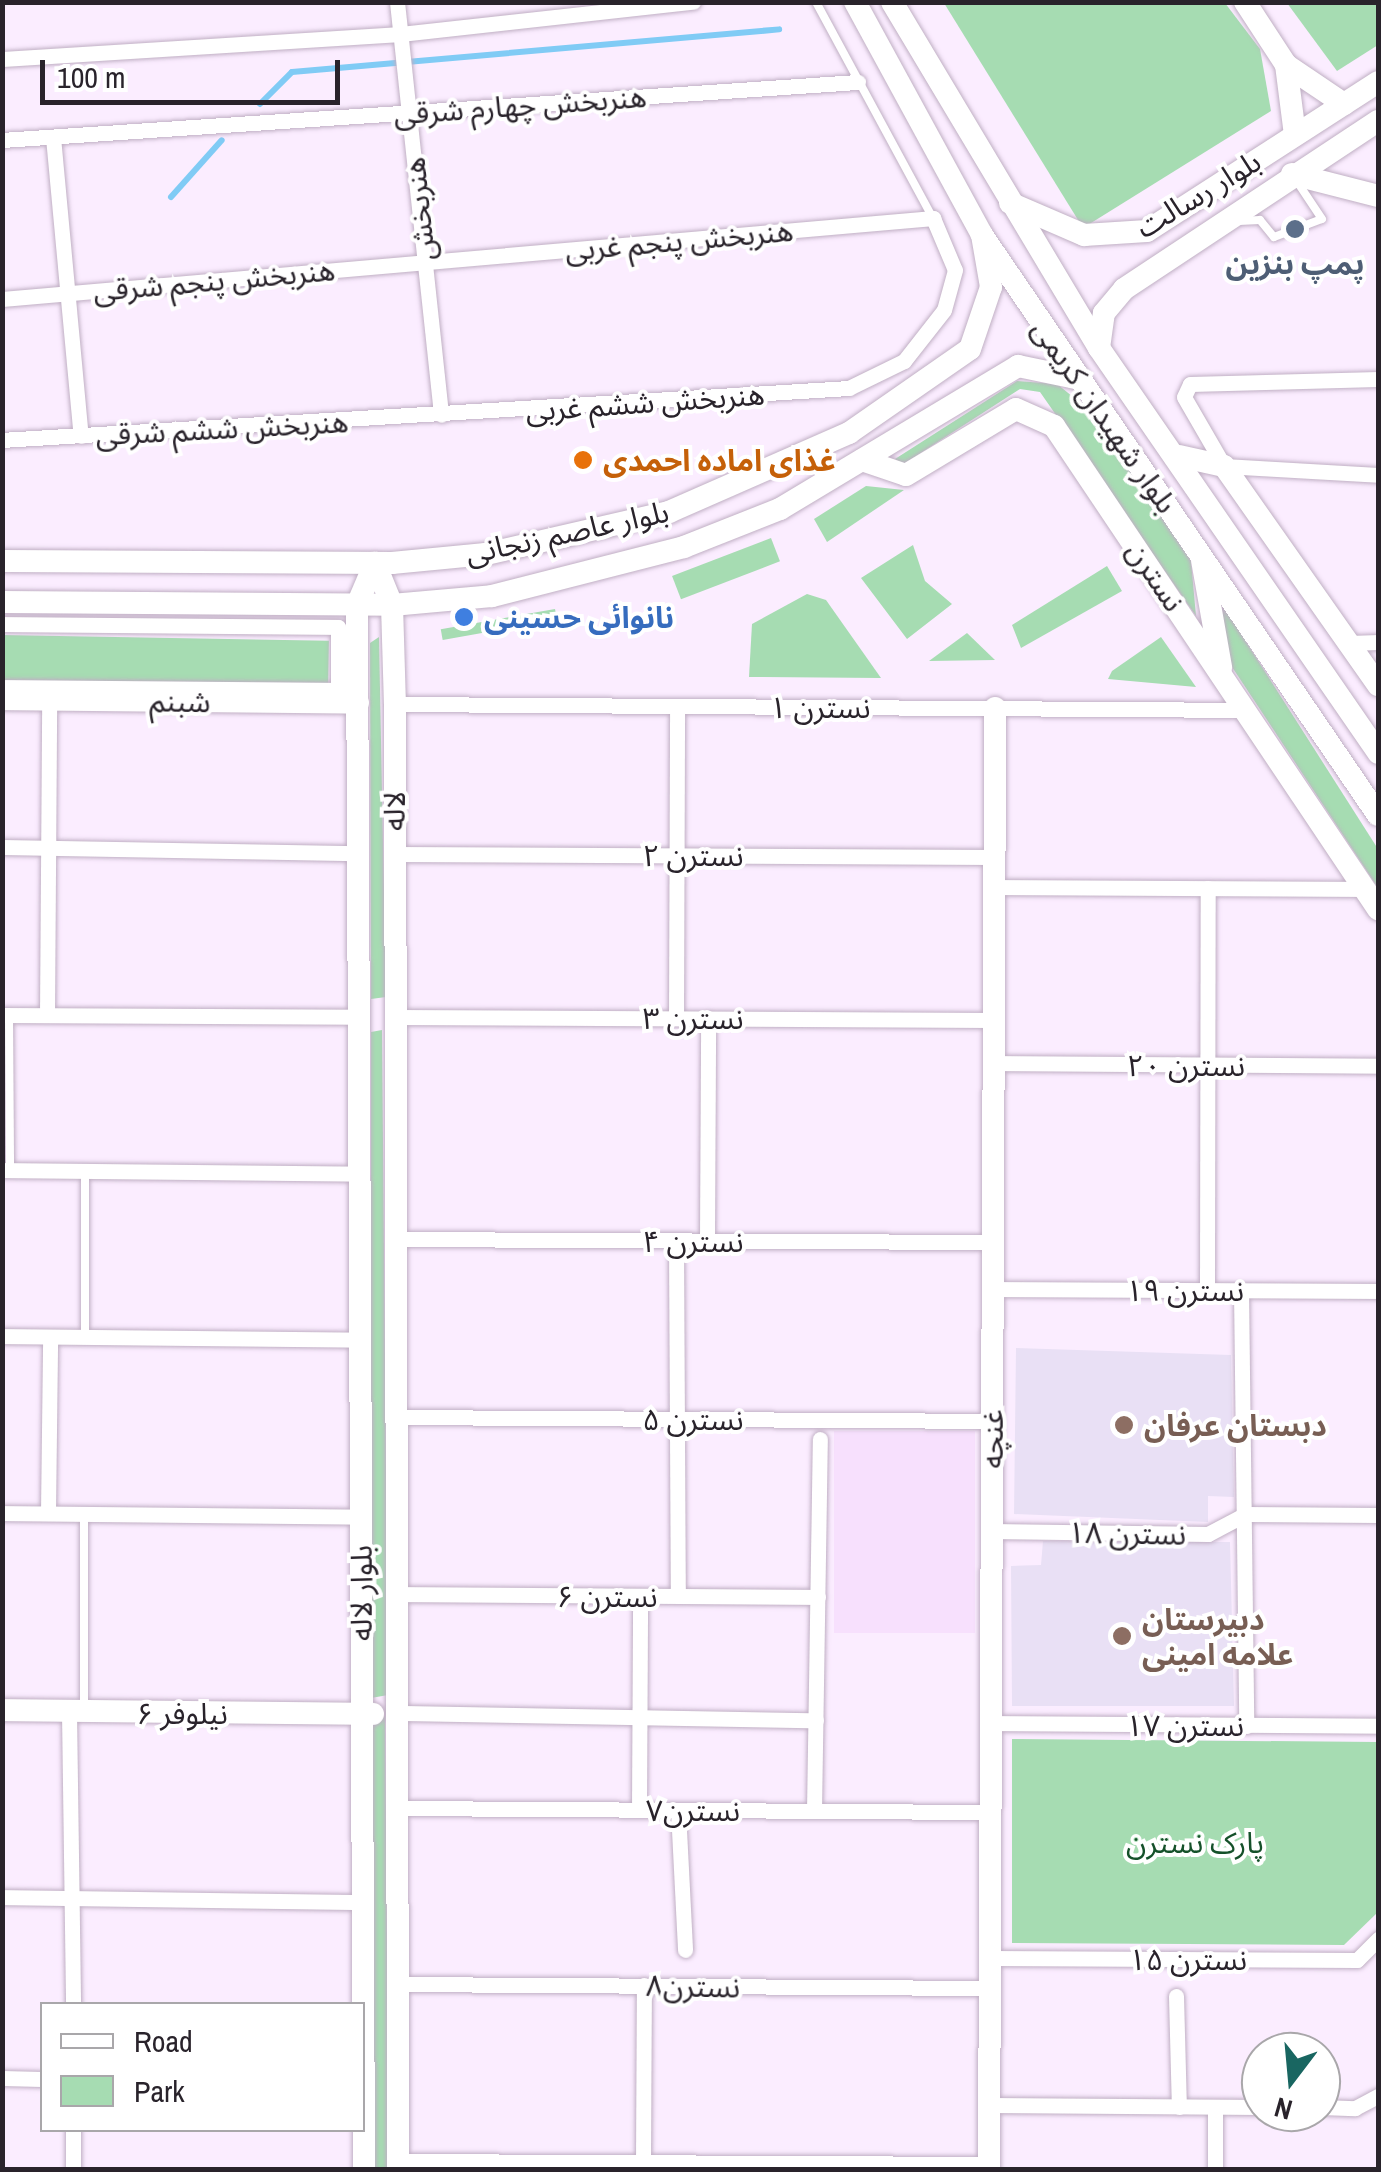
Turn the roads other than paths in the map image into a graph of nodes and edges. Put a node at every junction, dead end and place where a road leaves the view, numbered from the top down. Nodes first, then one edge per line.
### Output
1 (398, 2) edge
2 (694, 2) edge
3 (816, 2) edge
4 (855, 2) edge
5 (892, 2) edge
6 (1245, 2) edge
7 (401, 34) junction
8 (2, 59) edge
9 (1286, 65) junction
10 (858, 82) junction
11 (1378, 82) edge
12 (1344, 104) junction
13 (408, 112) junction
14 (1378, 122) edge
15 (1295, 135) junction
16 (53, 137) junction
17 (2, 140) edge
18 (1292, 174) junction
19 (1378, 196) edge
20 (1006, 200) junction
21 (932, 218) junction
22 (1219, 222) junction
23 (982, 235) junction
24 (425, 262) junction
25 (68, 293) junction
26 (2, 298) edge
27 (1099, 348) junction
28 (1076, 378) junction
29 (1378, 379) edge
30 (441, 415) junction
31 (81, 436) junction
32 (2, 440) edge
33 (1178, 456) junction
34 (862, 460) junction
35 (1224, 466) junction
36 (1378, 476) edge
37 (1201, 552) junction
38 (2, 560) edge
39 (375, 563) junction
40 (2, 602) edge
41 (358, 605) junction
42 (392, 605) junction
43 (2, 624) edge
44 (1378, 642) edge
45 (1350, 643) junction
46 (1223, 676) junction
47 (1378, 684) edge
48 (2, 686) edge
49 (2, 699) edge
50 (49, 700) junction
51 (358, 702) junction
52 (395, 704) junction
53 (676, 706) junction
54 (994, 708) junction
55 (1245, 710) junction
56 (1378, 753) edge
57 (1378, 815) edge
58 (2, 847) edge
59 (48, 848) junction
60 (358, 854) junction
61 (393, 854) junction
62 (676, 855) junction
63 (994, 857) junction
64 (994, 886) junction
65 (1208, 888) junction
66 (1372, 899) edge
67 (6, 1015) edge
68 (47, 1015) junction
69 (359, 1017) junction
70 (394, 1017) junction
71 (676, 1018) junction
72 (708, 1018) junction
73 (993, 1020) junction
74 (993, 1063) junction
75 (1208, 1065) junction
76 (1378, 1066) edge
77 (6, 1170) edge
78 (85, 1171) junction
79 (360, 1174) junction
80 (394, 1238) junction
81 (707, 1240) junction
82 (676, 1242) junction
83 (992, 1242) junction
84 (992, 1289) junction
85 (1206, 1290) junction
86 (1241, 1290) junction
87 (1378, 1291) edge
88 (2, 1336) edge
89 (50, 1337) junction
90 (85, 1337) junction
91 (360, 1340) junction
92 (395, 1417) junction
93 (677, 1419) junction
94 (992, 1420) junction
95 (820, 1438) dead end
96 (2, 1513) edge
97 (48, 1514) junction
98 (84, 1514) junction
99 (1246, 1514) junction
100 (1378, 1515) edge
101 (361, 1517) junction
102 (991, 1532) junction
103 (396, 1594) junction
104 (640, 1596) junction
105 (678, 1596) junction
106 (818, 1597) junction
107 (2, 1710) edge
108 (76, 1712) junction
109 (397, 1713) junction
110 (362, 1714) junction
111 (640, 1717) junction
112 (816, 1720) junction
113 (990, 1724) junction
114 (1246, 1726) junction
115 (1378, 1726) edge
116 (397, 1808) junction
117 (639, 1810) junction
118 (678, 1810) junction
119 (814, 1811) junction
120 (990, 1812) junction
121 (2, 1897) edge
122 (73, 1898) junction
123 (362, 1902) junction
124 (1378, 1939) edge
125 (685, 1950) dead end
126 (990, 1958) junction
127 (398, 1984) junction
128 (644, 1985) junction
129 (990, 1988) junction
130 (1176, 1996) dead end
131 (73, 2002) edge
132 (363, 2002) edge
133 (2, 2078) edge
134 (40, 2078) edge
135 (1378, 2096) edge
136 (1341, 2104) edge
137 (989, 2106) junction
138 (1179, 2107) junction
139 (1215, 2107) junction
140 (1241, 2107) edge
141 (72, 2132) edge
142 (364, 2132) edge
143 (643, 2162) junction
144 (398, 2165) edge
145 (680, 2166) edge
146 (989, 2167) edge
147 (72, 2170) edge
148 (364, 2170) edge
149 (1214, 2170) edge

1 - 7 street, هنربخش
2 - 7 street
3 - 10 lane
4 - 23 main road, بلوار شهیدان کریمی
5 - 20 main road, بلوار شهیدان کریمی
6 - 9 main road
7 - 8 street
7 - 13 street, هنربخش
9 - 12 main road
9 - 15 main road
10 - 13 street, هنربخش چهارم شرقی
10 - 21 lane
11 - 12 main road, بلوار رسالت
12 - 15 main road, بلوار رسالت
13 - 16 street, هنربخش چهارم شرقی
13 - 24 street, هنربخش
14 - 18 main road, بلوار رسالت
15 - 20 main road, بلوار رسالت
16 - 17 street, هنربخش چهارم شرقی
16 - 25 street
18 - 19 main road
18 - 22 main road, بلوار رسالت
18 - 22 lane
20 - 27 main road, بلوار شهیدان کریمی
21 - 24 street, هنربخش پنجم غربی
21 - 30 street, هنربخش ششم غربی
22 - 27 main road, بلوار رسالت
23 - 28 main road, بلوار شهیدان کریمی
23 - 39 main road, بلوار عاصم زنجانی
24 - 25 street, هنربخش پنجم شرقی
24 - 30 street, هنربخش
25 - 26 street, هنربخش پنجم شرقی
25 - 31 street
27 - 33 main road, بلوار شهیدان کریمی
28 - 34 main road, بلوار عاصم زنجانی
28 - 37 main road, بلوار شهیدان کریمی
29 - 35 street
30 - 31 street, هنربخش ششم شرقی
31 - 32 street, هنربخش ششم شرقی
33 - 35 main road
33 - 56 main road, بلوار شهیدان کریمی
34 - 42 main road, بلوار عاصم زنجانی
34 - 46 main road, نسترن
35 - 36 street
35 - 45 main road
37 - 46 main road
37 - 57 main road, بلوار شهیدان کریمی
38 - 39 main road, بلوار عاصم زنجانی
39 - 41 main road
39 - 42 main road
40 - 41 main road, بلوار عاصم زنجانی
41 - 42 main road, بلوار عاصم زنجانی
41 - 51 main road, لاله
42 - 52 main road, لاله
43 - 48 street
44 - 45 street
45 - 47 main road
46 - 55 main road, نسترن
49 - 50 main road, شبنم
50 - 51 main road, شبنم
50 - 59 street
51 - 60 main road, لاله
52 - 53 street, نسترن ۱
52 - 61 main road, لاله
53 - 54 street, نسترن ۱
53 - 62 street
54 - 55 street, نسترن ۱
54 - 63 main road, غنچه
55 - 66 main road, نسترن
58 - 59 street
59 - 60 street
59 - 68 street
60 - 69 main road, لاله
61 - 62 street, نسترن ۲
61 - 70 main road, لاله
62 - 63 street, نسترن ۲
62 - 71 street
63 - 64 main road, غنچه
64 - 65 street
64 - 73 main road, غنچه
65 - 66 street
65 - 75 street
67 - 68 street
67 - 77 lane
68 - 69 street
69 - 70 main road
69 - 79 main road, بلوار لاله
70 - 71 street, نسترن ۳
70 - 80 main road, بلوار لاله
71 - 72 street, نسترن ۳
72 - 73 street, نسترن ۳
72 - 81 street
73 - 74 main road, غنچه
74 - 75 street, نسترن ۲۰
74 - 83 main road, غنچه
75 - 76 street, نسترن ۲۰
75 - 85 street
77 - 78 street
78 - 79 street
78 - 90 lane
79 - 91 main road, بلوار لاله
80 - 82 street, نسترن ۴
80 - 92 main road, بلوار لاله
81 - 82 street, نسترن ۴
81 - 83 street, نسترن ۴
82 - 93 street
83 - 84 main road, غنچه
84 - 85 street, نسترن ۱۹
84 - 94 main road, غنچه
85 - 86 street, نسترن ۱۹
86 - 87 street, نسترن ۱۹
86 - 99 street
88 - 89 street
89 - 90 street
89 - 97 street
90 - 91 street
91 - 101 main road, بلوار لاله
92 - 93 street, نسترن ۵
92 - 103 main road, بلوار لاله
93 - 94 street, نسترن ۵
93 - 105 street
94 - 102 main road, غنچه
95 - 106 street
96 - 97 street
97 - 98 street
98 - 101 street
98 - 108 lane
99 - 100 street, نسترن ۱۸
99 - 102 street, نسترن ۱۸
99 - 114 street
101 - 110 main road, بلوار لاله
102 - 113 main road, غنچه
103 - 104 street, نسترن ۶
103 - 109 main road, بلوار لاله
104 - 105 street, نسترن ۶
104 - 111 street
105 - 106 street, نسترن ۶
106 - 112 street
107 - 108 main road, نیلوفر ۶
108 - 110 main road, نیلوفر ۶
108 - 122 street
109 - 110 main road, نیلوفر ۶
109 - 111 street
109 - 116 main road, بلوار لاله
110 - 123 main road, بلوار لاله
111 - 112 street
111 - 117 street
112 - 119 street
113 - 114 street, نسترن ۱۷
113 - 120 main road, غنچه
114 - 115 street, نسترن ۱۷
116 - 117 street, نسترن۷
116 - 127 main road, بلوار لاله
117 - 118 street, نسترن۷
118 - 119 street, نسترن۷
118 - 125 street
119 - 120 street, نسترن۷
120 - 126 main road, غنچه
121 - 122 street
122 - 123 street
122 - 131 street
123 - 132 main road, بلوار لاله
124 - 126 street, نسترن ۱۵
126 - 129 main road, غنچه
127 - 128 street, نسترن۸
127 - 144 main road, بلوار لاله
128 - 129 street, نسترن۸
128 - 143 street
129 - 137 main road, غنچه
130 - 138 street
133 - 134 street
135 - 136 street
137 - 138 street
137 - 146 main road, غنچه
138 - 139 street
139 - 140 street
139 - 149 street
141 - 147 street
142 - 148 main road, بلوار لاله
143 - 144 street
143 - 145 street
145 - 146 street

